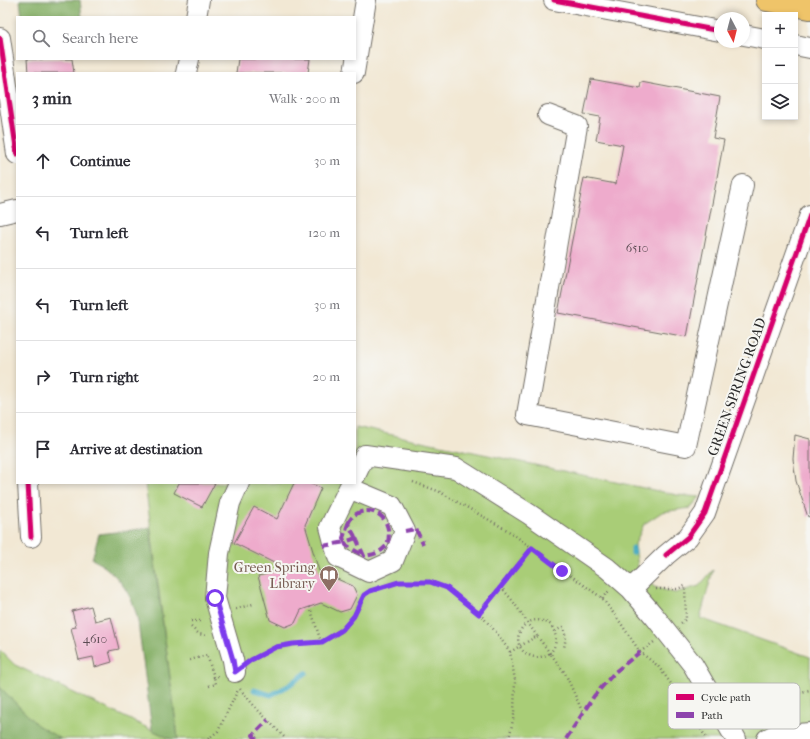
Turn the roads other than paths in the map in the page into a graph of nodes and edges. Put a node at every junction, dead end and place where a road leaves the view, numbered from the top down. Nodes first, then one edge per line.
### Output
1 (199, 0) edge
2 (366, 0) edge
3 (554, 0) edge
4 (767, 0) edge
5 (810, 8) edge
6 (196, 16) edge
7 (714, 30) edge
8 (750, 36) edge
9 (0, 38) edge
10 (762, 38) edge
11 (798, 46) edge
12 (810, 48) edge
13 (189, 60) edge
14 (186, 72) edge
15 (354, 72) edge
16 (548, 115) dead end
17 (15, 125) edge
18 (16, 140) edge
19 (743, 185) dead end
20 (16, 210) edge
21 (0, 214) edge
22 (810, 215) edge
23 (360, 454) edge
24 (356, 468) edge
25 (28, 484) edge
26 (239, 484) edge
27 (31, 537) dead end
28 (631, 589) junction
29 (243, 666) road end
30 (703, 683) edge
31 (730, 729) edge
32 (763, 732) edge
33 (810, 733) edge
34 (736, 739) edge

1 - 6 street
2 - 15 street
3 - 7 street
4 - 5 main road
8 - 10 street
9 - 17 street
11 - 12 street
13 - 14 street
16 - 19 street
17 - 18 street
20 - 21 street
22 - 28 street, GREEN SPRING ROAD
23 - 24 street
23 - 28 street
25 - 27 street
26 - 29 street
28 - 30 street
31 - 34 street
32 - 33 street

